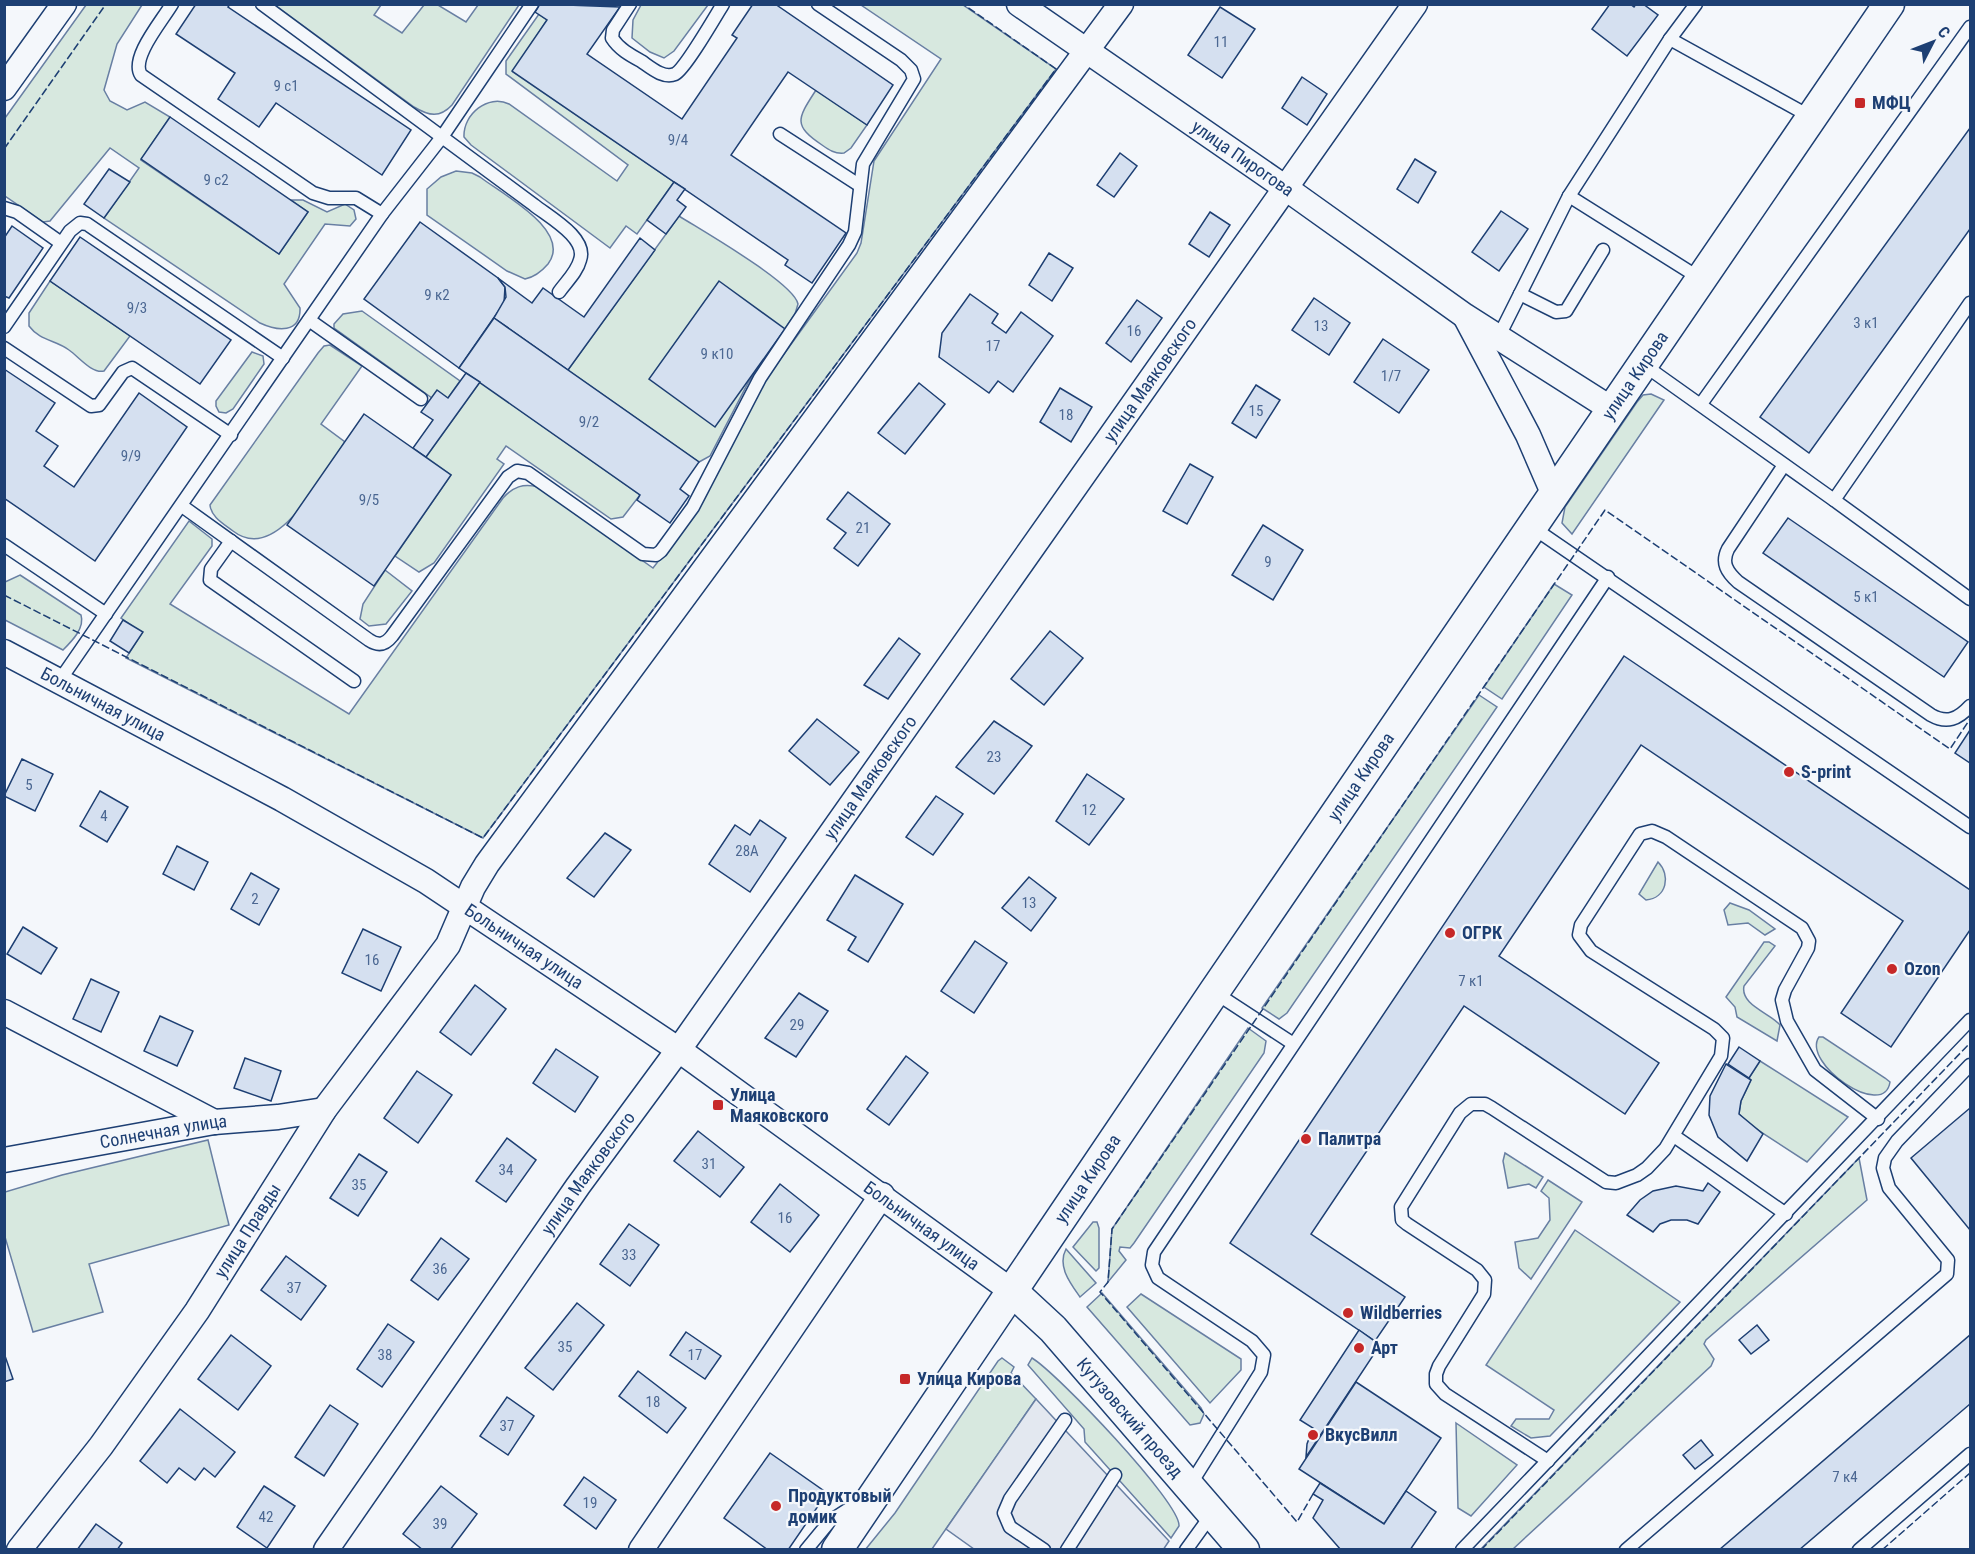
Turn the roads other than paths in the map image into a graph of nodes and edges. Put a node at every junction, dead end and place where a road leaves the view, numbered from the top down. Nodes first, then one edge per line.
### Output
1 (172, 4) edge
2 (262, 4) edge
3 (531, 4) edge
4 (630, 4) edge
5 (723, 4) edge
6 (819, 4) edge
7 (1019, 4) edge
8 (1121, 4) edge
9 (1415, 4) edge
10 (1696, 4) edge
11 (1889, 4) edge
12 (61, 5) edge
13 (1971, 27) edge
14 (1670, 39) junction
15 (1085, 51) junction
16 (4, 88) edge
17 (1811, 117) junction
18 (780, 134) dead end
19 (442, 137) junction
20 (859, 185) junction
21 (1287, 189) junction
22 (1569, 196) junction
23 (4, 208) edge
24 (382, 214) junction
25 (61, 243) junction
26 (1603, 250) dead end
27 (1702, 279) junction
28 (560, 292) dead end
29 (1520, 294) junction
30 (1971, 303) edge
31 (1465, 316) junction
32 (309, 320) junction
33 (4, 327) edge
34 (1498, 338) junction
35 (4, 348) edge
36 (283, 358) junction
37 (1644, 365) junction
38 (421, 399) dead end
39 (1701, 404) junction
40 (1613, 410) junction
41 (231, 435) junction
42 (1784, 465) junction
43 (1554, 495) junction
44 (1834, 500) junction
45 (182, 506) junction
46 (1532, 527) junction
47 (231, 541) junction
48 (4, 545) edge
49 (1608, 577) junction
50 (1971, 599) edge
51 (106, 614) junction
52 (4, 652) edge
53 (60, 680) junction
54 (354, 681) dead end
55 (1971, 706) edge
56 (1971, 827) edge
57 (465, 906) junction
58 (1214, 992) junction
59 (4, 1012) edge
60 (1971, 1020) edge
61 (1292, 1043) junction
62 (679, 1050) junction
63 (1971, 1065) edge
64 (324, 1110) junction
65 (1878, 1119) junction
66 (214, 1122) junction
67 (1674, 1136) junction
68 (4, 1160) edge
69 (882, 1195) junction
70 (1786, 1214) junction
71 (1013, 1292) junction
72 (1065, 1420) dead end
73 (1971, 1454) edge
74 (1548, 1461) junction
75 (1115, 1475) dead end
76 (1189, 1486) junction
77 (874, 1493) junction
78 (1212, 1513) junction
79 (19, 1550) edge
80 (326, 1550) edge
81 (641, 1550) edge
82 (806, 1550) edge
83 (837, 1550) edge
84 (1044, 1550) edge
85 (1067, 1550) edge
86 (1186, 1550) edge
87 (1244, 1550) edge
88 (1462, 1550) edge
89 (1626, 1550) edge
90 (1859, 1550) edge

1 - 24 lane
2 - 19 lane
3 - 19 lane
4 - 5 lane
6 - 20 lane
7 - 15 street, улица Пирогова
8 - 15 street, улица Правды
9 - 21 street, улица Маяковского
10 - 14 lane
11 - 17 street, улица Кирова
12 - 16 street
13 - 39 lane
14 - 17 lane
14 - 22 lane
15 - 21 street, улица Пирогова
15 - 57 street, улица Правды
17 - 27 street, улица Кирова
18 - 20 lane
19 - 24 lane
19 - 28 lane
20 - 47 lane
21 - 31 street, улица Пирогова
21 - 62 street, улица Маяковского
22 - 27 lane
22 - 29 lane
23 - 25 lane
24 - 32 lane
25 - 33 lane
25 - 36 lane
26 - 29 lane
27 - 37 street, улица Кирова
29 - 34 lane
30 - 44 lane
31 - 34 street, улица Пирогова
31 - 43 street, улица Пирогова
32 - 36 lane
32 - 38 lane
34 - 40 street, улица Пирогова
35 - 41 lane
36 - 41 lane
37 - 39 lane
37 - 40 street, улица Кирова
39 - 42 lane
40 - 43 street, улица Кирова
41 - 45 lane
42 - 44 lane
42 - 55 lane
43 - 46 street, улица Кирова
44 - 50 lane
45 - 47 lane
45 - 51 lane
46 - 49 lane
46 - 58 street, улица Кирова
47 - 54 lane
48 - 51 lane
49 - 56 lane
49 - 61 lane
51 - 53 lane
52 - 53 street, Больничная улица
53 - 57 street, Больничная улица
57 - 62 street, Больничная улица
57 - 64 street, улица Правды
58 - 61 lane
58 - 71 street, улица Кирова
59 - 66 street
60 - 65 lane
61 - 76 lane
62 - 69 street, Больничная улица
62 - 80 street, улица Маяковского
63 - 89 lane
64 - 66 street, Солнечная улица
64 - 79 street, улица Правды
65 - 67 lane
65 - 70 lane
66 - 68 street, Солнечная улица
67 - 70 lane
67 - 74 lane
69 - 71 street, Больничная улица
69 - 81 street
70 - 74 lane
71 - 76 street, Кутузовский проезд
71 - 77 street, улица Кирова
72 - 84 lane
73 - 90 lane
74 - 88 lane
75 - 85 lane
76 - 78 street, Кутузовский проезд
77 - 82 lane
77 - 83 street, улица Кирова
78 - 86 lane
78 - 87 street, Кутузовский проезд

